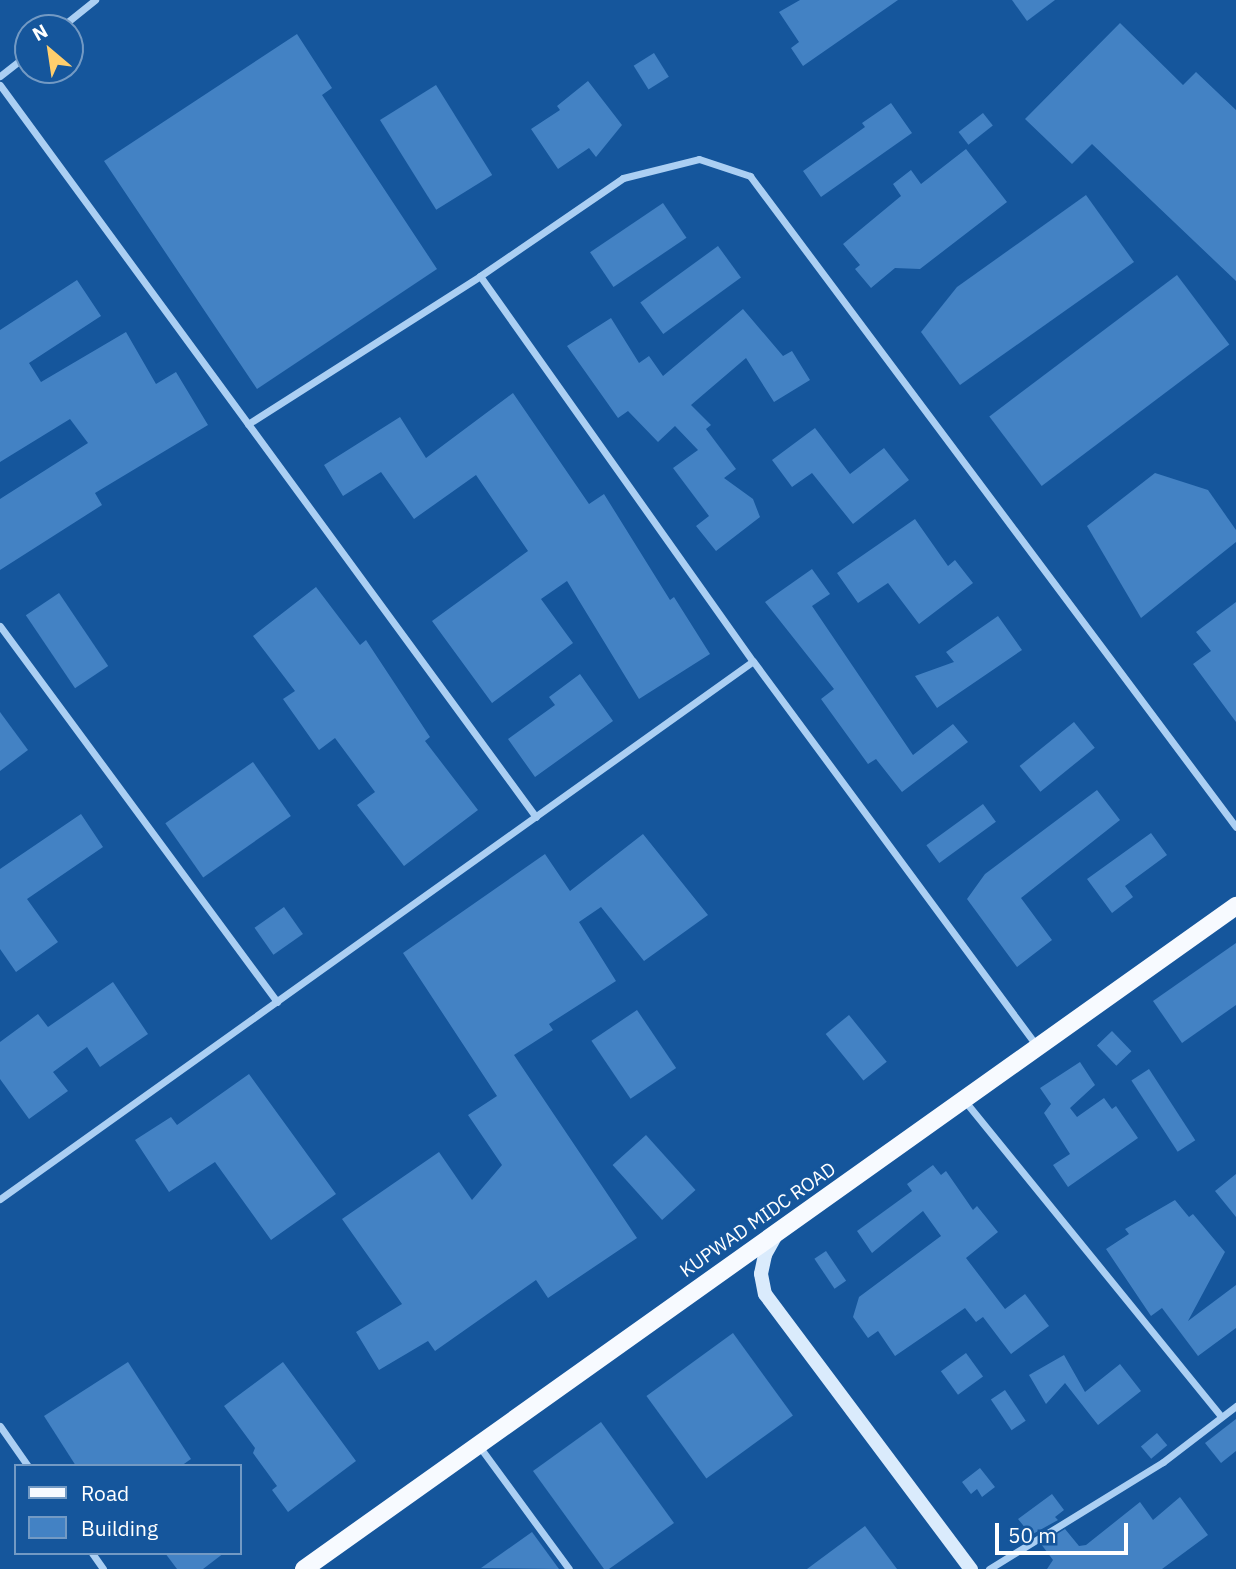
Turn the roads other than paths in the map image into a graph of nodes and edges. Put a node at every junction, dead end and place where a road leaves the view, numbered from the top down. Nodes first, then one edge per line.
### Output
1 (95, 0) edge
2 (78, 14) edge
3 (14, 65) edge
4 (0, 76) edge
5 (0, 85) edge
6 (480, 275) junction
7 (248, 424) junction
8 (0, 625) edge
9 (753, 661) junction
10 (536, 817) junction
11 (1236, 827) edge
12 (1236, 906) edge
13 (277, 1002) junction
14 (1038, 1047) junction
15 (963, 1100) junction
16 (0, 1199) edge
17 (778, 1232) junction
18 (1236, 1406) edge
19 (1221, 1416) junction
20 (0, 1426) edge
21 (478, 1445) junction
22 (28, 1464) edge
23 (304, 1569) edge
24 (569, 1569) edge
25 (971, 1569) edge
26 (989, 1569) edge

1 - 2 street
3 - 4 street
5 - 7 street
6 - 7 street
6 - 9 street
6 - 11 street
7 - 10 street
8 - 13 street
9 - 10 street
9 - 14 street
10 - 13 street
12 - 14 main road, KUPWAD MIDC ROAD
13 - 16 street
14 - 15 main road, KUPWAD MIDC ROAD
15 - 17 main road, KUPWAD MIDC ROAD
15 - 19 street
17 - 21 main road, KUPWAD MIDC ROAD
17 - 25 main road
18 - 19 street
19 - 26 street
20 - 22 street
21 - 23 main road, KUPWAD MIDC ROAD
21 - 24 street

